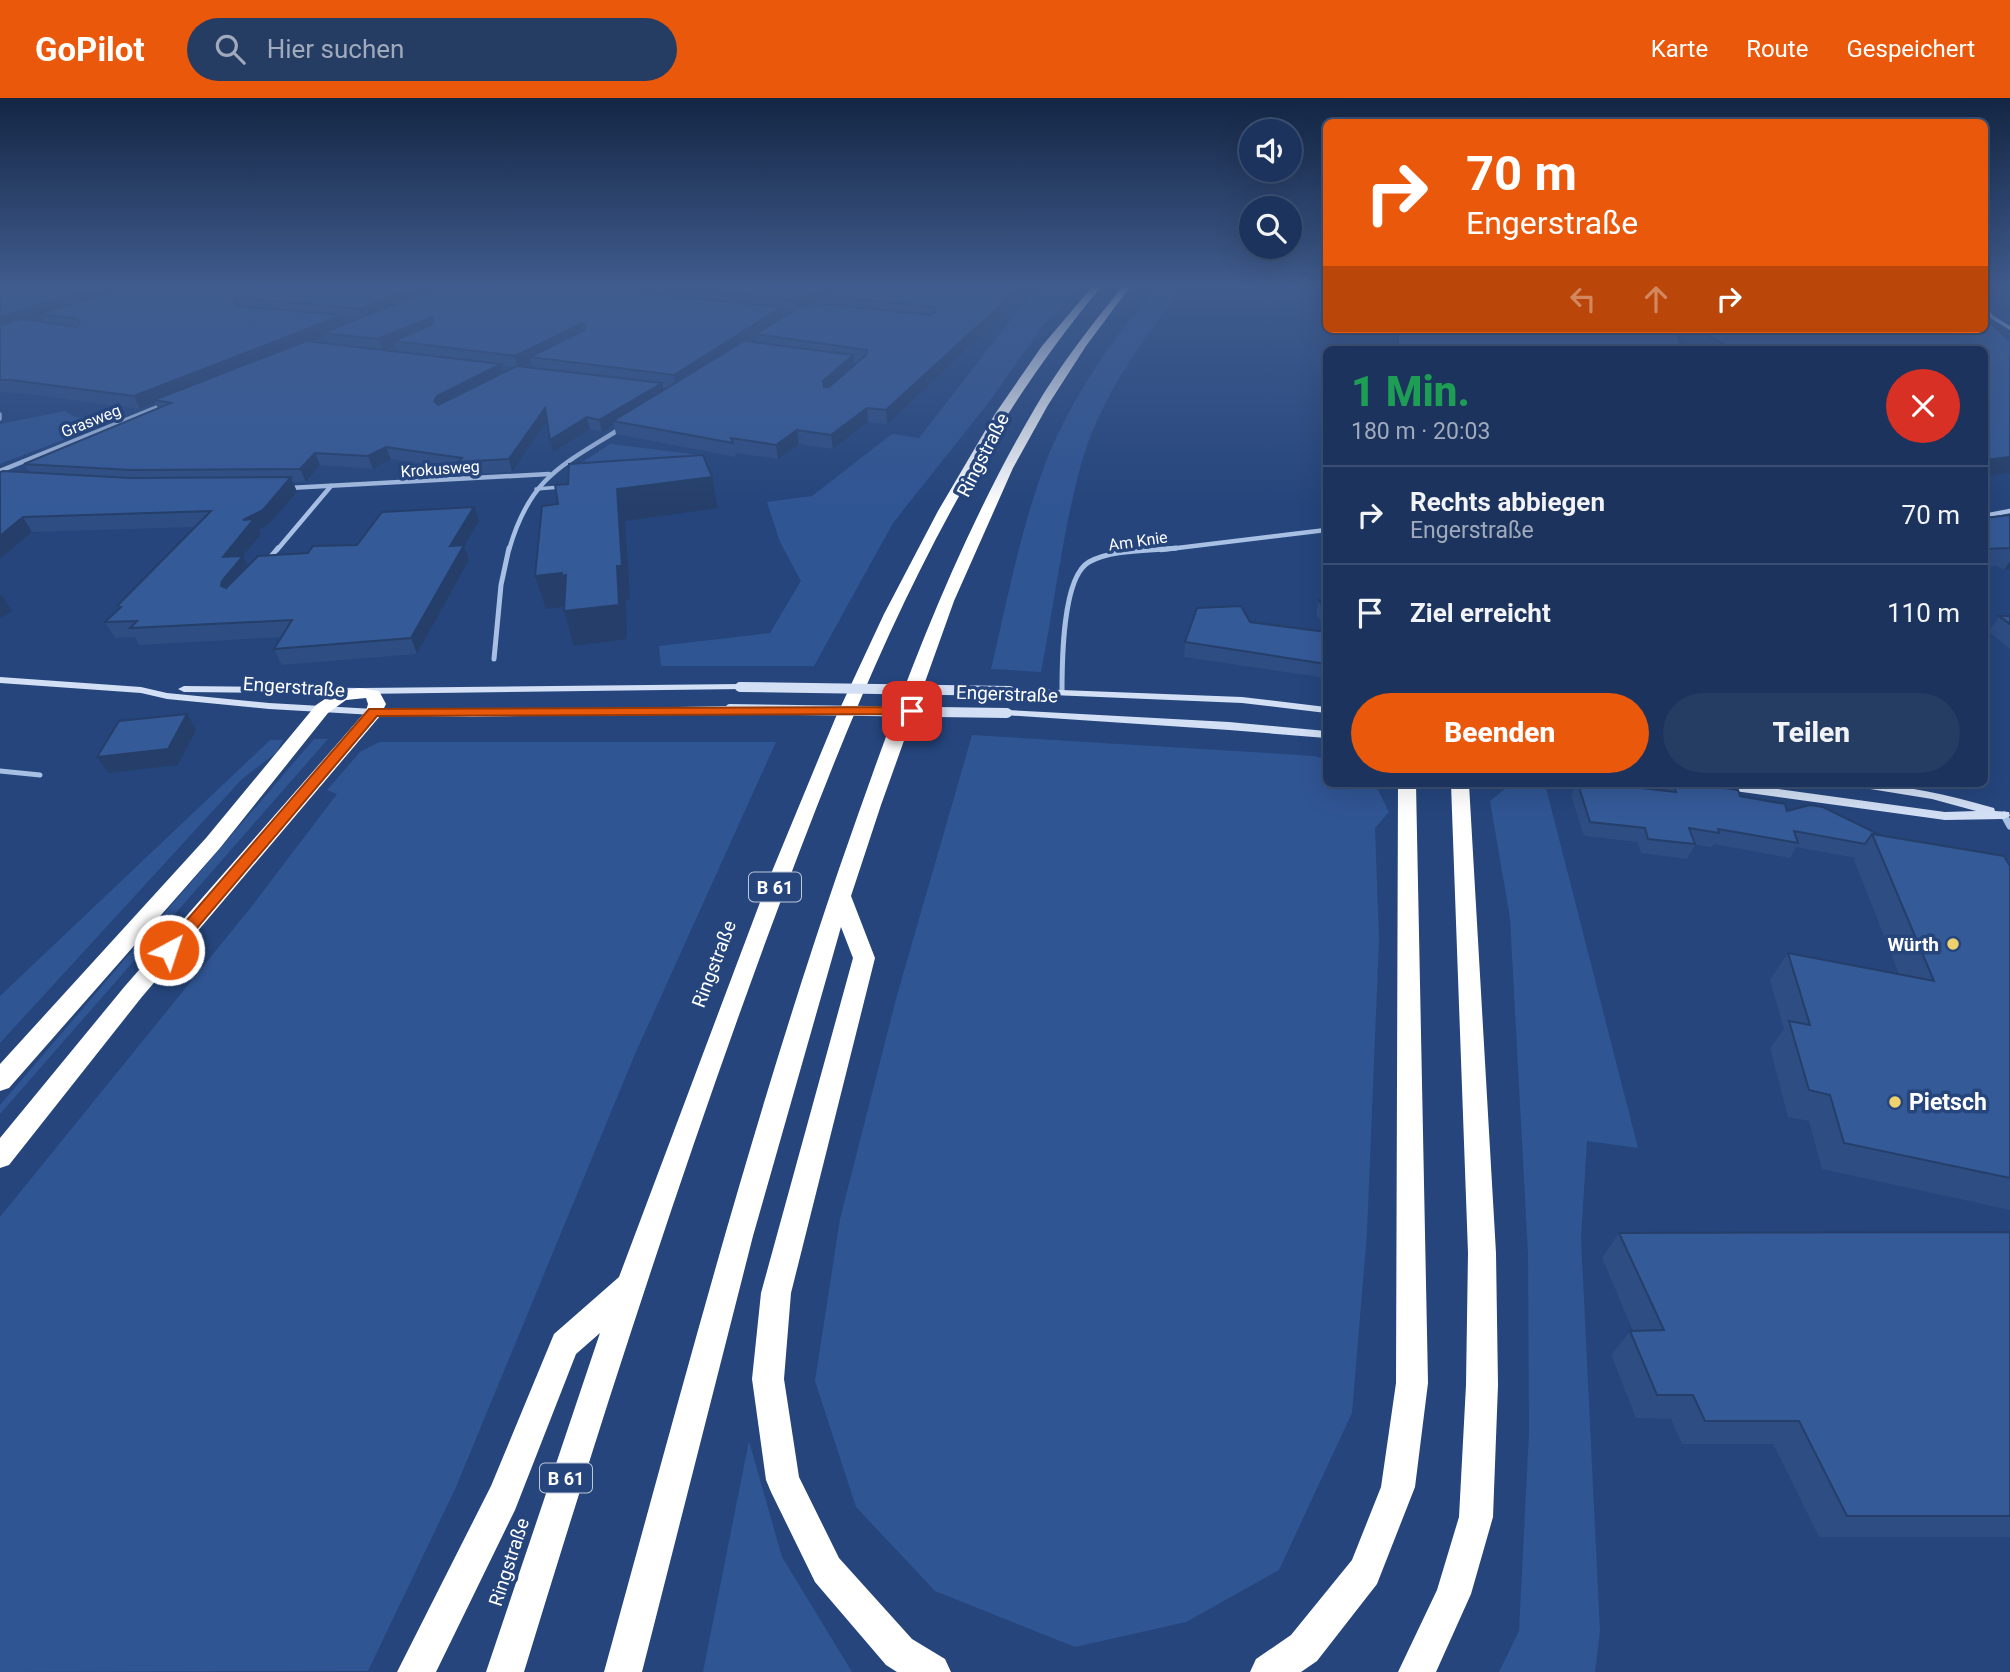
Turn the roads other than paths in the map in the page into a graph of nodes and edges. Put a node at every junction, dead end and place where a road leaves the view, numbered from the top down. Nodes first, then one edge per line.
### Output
1 (1037, 360) edge
2 (1072, 360) edge
3 (171, 402) edge
4 (630, 423) edge
5 (0, 471) edge
6 (550, 474) junction
7 (331, 486) junction
8 (573, 487) edge
9 (282, 488) edge
10 (536, 489) junction
11 (2010, 511) edge
12 (1988, 515) edge
13 (1323, 530) edge
14 (261, 568) edge
15 (494, 659) dead end
16 (0, 680) edge
17 (141, 690) junction
18 (1062, 692) junction
19 (367, 702) junction
20 (322, 709) junction
21 (1323, 710) edge
22 (1323, 735) edge
23 (0, 771) edge
24 (40, 775) dead end
25 (1407, 787) edge
26 (1460, 787) edge
27 (1735, 787) edge
28 (1883, 787) edge
29 (2008, 819) edge
30 (840, 895) junction
31 (0, 1081) edge
32 (0, 1157) edge
33 (631, 1286) junction
34 (416, 1672) edge
35 (505, 1672) edge
36 (623, 1672) edge
37 (932, 1672) edge
38 (1269, 1672) edge
39 (1417, 1672) edge

1 - 33 highway, Ringstraße / B 61
2 - 30 highway, Ringstraße
3 - 5 street, Grasweg
4 - 6 street
6 - 7 street, Krokusweg
6 - 10 street
7 - 9 street, Krokusweg
7 - 14 street
8 - 10 lane
10 - 15 street
11 - 12 street
13 - 18 street, Am Knie
16 - 17 main road, Engerstraße
17 - 19 main road, Engerstraße
17 - 20 main road, Engerstraße
18 - 19 main road, Engerstraße, bridge
18 - 21 main road, Engerstraße
19 - 20 highway
19 - 22 main road, Engerstraße, bridge
19 - 32 highway
20 - 31 highway
23 - 24 lane
25 - 38 highway
26 - 39 highway
27 - 29 main road
28 - 29 main road
30 - 36 highway, Ringstraße
30 - 37 highway
33 - 34 highway
33 - 35 highway, Ringstraße / B 61

